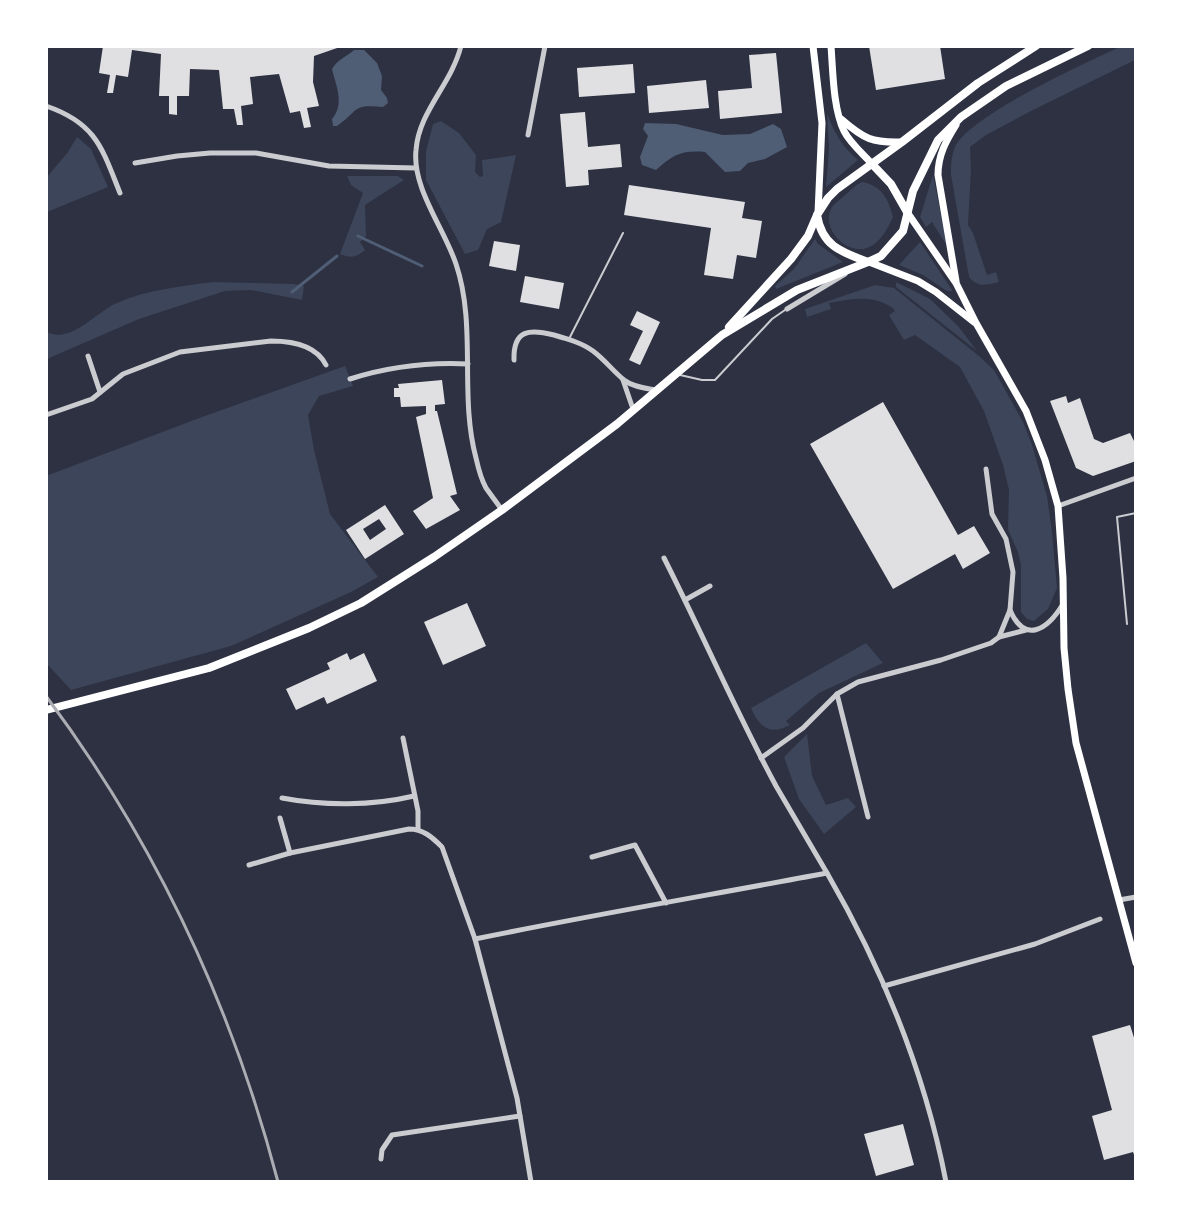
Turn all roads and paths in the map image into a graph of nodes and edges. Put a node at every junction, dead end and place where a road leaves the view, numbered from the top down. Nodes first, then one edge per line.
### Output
1 (461, 46) edge
2 (545, 46) edge
3 (813, 46) edge
4 (831, 46) edge
5 (1036, 46) edge
6 (1088, 46) edge
7 (46, 106) edge
8 (840, 117) junction
9 (961, 117) junction
10 (528, 135) dead end
11 (902, 142) junction
12 (135, 163) dead end
13 (872, 164) junction
14 (416, 168) junction
15 (120, 193) dead end
16 (907, 212) junction
17 (818, 214) junction
18 (623, 233) dead end
19 (868, 262) junction
20 (851, 270) junction
21 (956, 283) junction
22 (787, 309) joint
23 (976, 323) junction
24 (722, 335) junction
25 (569, 339) junction
26 (87, 356) dead end
27 (514, 360) dead end
28 (468, 364) junction
29 (326, 365) dead end
30 (674, 374) junction
31 (350, 379) dead end
32 (622, 379) junction
33 (655, 390) junction
34 (100, 392) junction
35 (633, 409) junction
36 (46, 415) edge
37 (986, 469) dead end
38 (1136, 478) edge
39 (1058, 506) junction
40 (502, 510) junction
41 (1136, 513) edge
42 (664, 558) dead end
43 (710, 586) dead end
44 (685, 600) junction
45 (1063, 604) junction
46 (1010, 610) junction
47 (1127, 624) dead end
48 (1026, 630) junction
49 (999, 638) junction
50 (837, 694) junction
51 (46, 710) edge
52 (402, 738) dead end
53 (761, 758) junction
54 (414, 796) junction
55 (282, 798) dead end
56 (868, 817) dead end
57 (280, 818) dead end
58 (418, 829) junction
59 (290, 853) junction
60 (592, 857) dead end
61 (249, 865) dead end
62 (827, 873) junction
63 (1136, 897) edge
64 (1119, 900) junction
65 (666, 903) junction
66 (1100, 919) dead end
67 (475, 939) junction
68 (1136, 963) edge
69 (884, 986) junction
70 (520, 1116) junction
71 (381, 1159) dead end
72 (531, 1182) edge
73 (946, 1182) edge

1 - 14 street
2 - 10 street
3 - 17 main road
4 - 8 main road
5 - 11 main road
6 - 9 main road
7 - 15 street
8 - 11 main road
8 - 13 main road
9 - 16 main road
9 - 21 main road
11 - 13 main road
12 - 14 street
13 - 16 main road
13 - 17 main road
14 - 28 street
16 - 19 main road
16 - 21 main road
17 - 19 main road
17 - 24 main road
18 - 25 lane
19 - 20 main road
19 - 23 main road
20 - 22 street
20 - 24 main road
21 - 23 main road
22 - 30 lane
23 - 39 main road
24 - 30 main road
25 - 27 street
25 - 32 street
26 - 34 street
28 - 31 street
28 - 40 street
29 - 34 street
30 - 33 main road
32 - 33 street
32 - 35 street
33 - 35 main road
34 - 36 street
35 - 40 main road
37 - 46 street
38 - 39 street
39 - 45 main road
40 - 51 main road
41 - 47 lane
42 - 44 street
43 - 44 street
44 - 53 street
45 - 48 street
45 - 64 main road
46 - 48 street
46 - 49 street
48 - 49 street
49 - 50 street
50 - 53 street
50 - 56 street
52 - 54 street
53 - 62 street
54 - 55 street
54 - 58 street
57 - 59 street
58 - 59 street
58 - 67 street
59 - 61 street
60 - 65 street
62 - 65 street
62 - 69 street
63 - 64 street
64 - 68 main road
65 - 67 street
66 - 69 street
67 - 70 street
69 - 73 street
70 - 71 street
70 - 72 street

